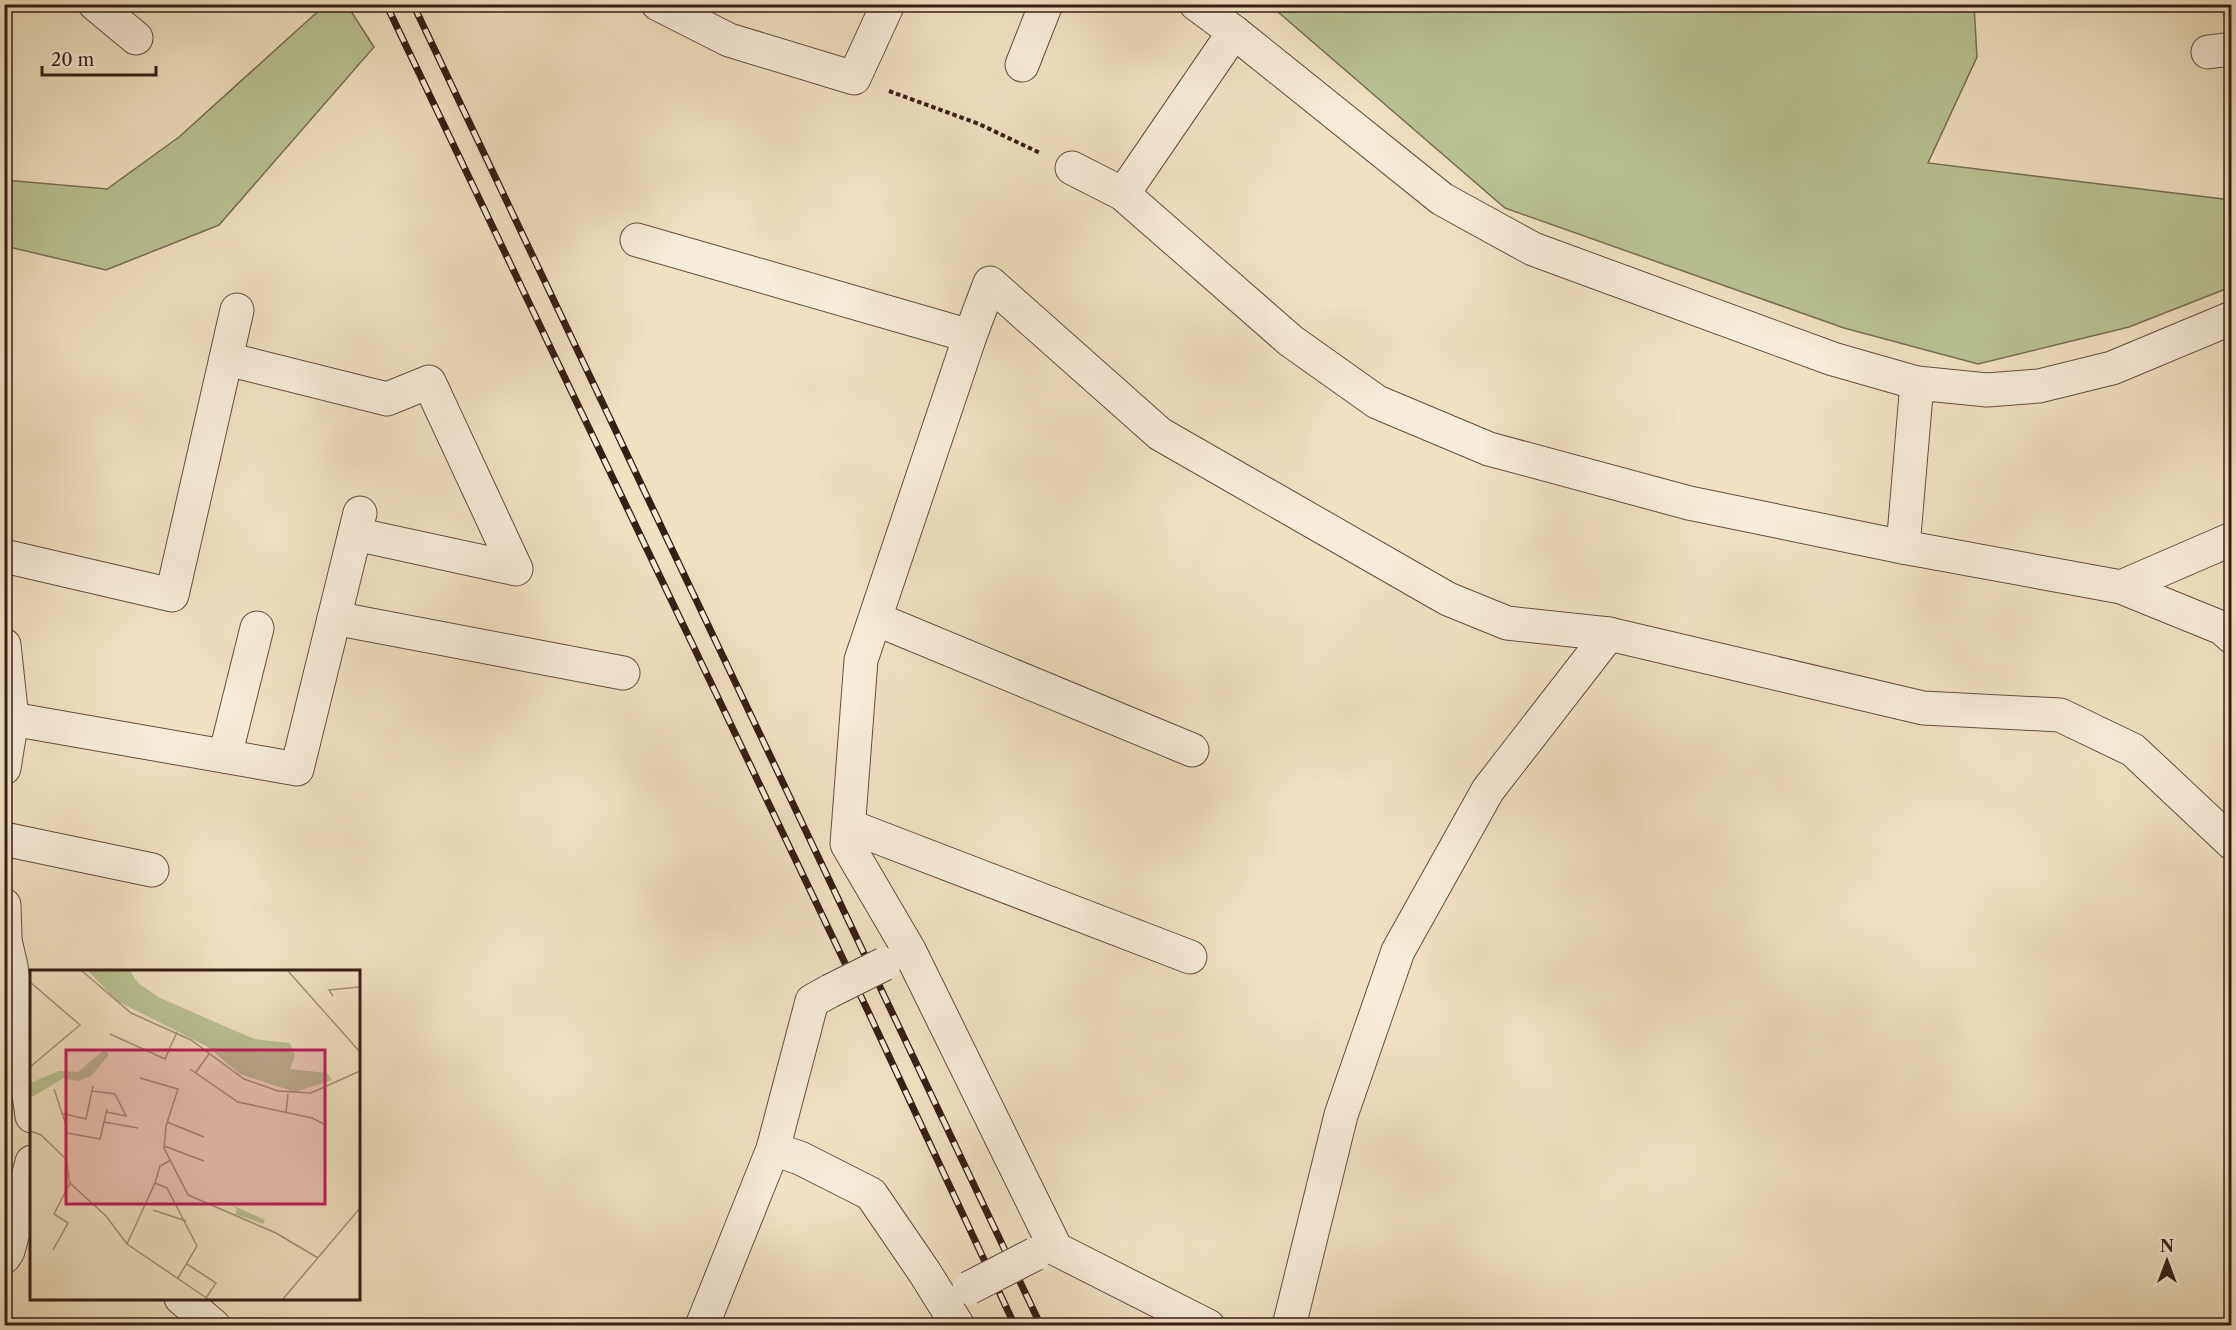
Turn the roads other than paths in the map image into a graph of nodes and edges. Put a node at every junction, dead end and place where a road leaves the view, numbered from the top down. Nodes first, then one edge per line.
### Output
1 (95, 4) edge
2 (658, 4) edge
3 (888, 4) edge
4 (1046, 4) edge
5 (1196, 4) edge
6 (1234, 32) junction
7 (136, 38) dead end
8 (1022, 65) dead end
9 (1072, 168) road end
10 (1123, 194) junction
11 (637, 240) dead end
12 (237, 310) dead end
13 (2232, 318) edge
14 (970, 336) junction
15 (227, 358) junction
16 (1917, 383) junction
17 (2232, 539) edge
18 (1903, 547) junction
19 (4, 556) edge
20 (2121, 587) junction
21 (334, 618) junction
22 (876, 619) junction
23 (257, 628) dead end
24 (1609, 634) junction
25 (2232, 637) edge
26 (4, 645) edge
27 (623, 673) dead end
28 (12, 719) junction
29 (1192, 750) dead end
30 (225, 756) junction
31 (4, 768) edge
32 (849, 826) junction
33 (4, 839) edge
34 (2232, 843) edge
35 (152, 870) dead end
36 (4, 905) edge
37 (15, 953) edge
38 (896, 957) junction
39 (1190, 957) dead end
40 (29, 1073) edge
41 (773, 1149) junction
42 (30, 1169) edge
43 (1045, 1252) junction
44 (4, 1257) edge
45 (182, 1300) edge
46 (957, 1305) edge
47 (214, 1326) edge
48 (702, 1326) edge
49 (1208, 1326) edge
50 (1289, 1326) edge

1 - 7 street
2 - 3 street
4 - 8 street
5 - 6 street
6 - 10 street
6 - 16 street
9 - 10 street
10 - 18 street
11 - 14 street
12 - 15 street
13 - 16 street
14 - 22 street
14 - 24 street
15 - 19 street
15 - 21 street
16 - 18 street
17 - 20 street
18 - 20 street
20 - 25 street
21 - 27 street
21 - 30 street
22 - 29 street
22 - 32 street
23 - 30 street
24 - 34 street
24 - 50 street
26 - 28 street
28 - 30 street
28 - 31 street
32 - 38 street
32 - 39 street
33 - 35 street
36 - 37 street
37 - 40 street
38 - 41 street, bridge
38 - 43 street
41 - 46 street
41 - 48 street
42 - 44 street
43 - 46 street, bridge
43 - 49 street
45 - 47 street

